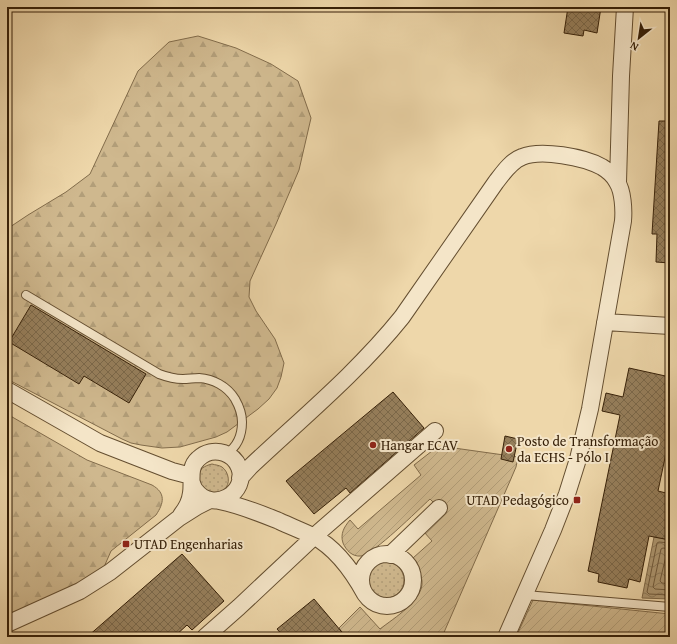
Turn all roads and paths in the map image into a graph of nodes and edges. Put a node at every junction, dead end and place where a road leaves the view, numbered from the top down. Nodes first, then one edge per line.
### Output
1 (625, 7) edge
2 (618, 182) junction
3 (26, 295) dead end
4 (605, 322) junction
5 (670, 326) edge
6 (7, 390) edge
7 (436, 431) dead end
8 (264, 454) junction
9 (229, 456) junction
10 (198, 459) junction
11 (164, 468) junction
12 (191, 479) junction
13 (239, 482) junction
14 (214, 500) junction
15 (439, 508) dead end
16 (260, 513) junction
17 (179, 518) junction
18 (314, 537) junction
19 (390, 554) junction
20 (374, 558) junction
21 (345, 563) junction
22 (365, 594) junction
23 (525, 595) junction
24 (670, 607) edge
25 (7, 624) edge
26 (205, 637) edge
27 (506, 637) edge

1 - 2 street
2 - 4 street
2 - 8 street
3 - 9 lane
4 - 5 street
4 - 23 street
6 - 11 street
7 - 18 street
8 - 9 street
8 - 13 street
9 - 10 street
9 - 13 street
10 - 11 street
10 - 12 street
11 - 12 street
12 - 14 street
12 - 17 street
13 - 14 street
13 - 16 street
14 - 16 street
14 - 17 street
15 - 19 street
16 - 18 street
17 - 25 street
18 - 21 street
18 - 26 street
19 - 20 street
19 - 22 street
20 - 21 street
20 - 22 street
21 - 22 street
23 - 24 lane
23 - 27 street

